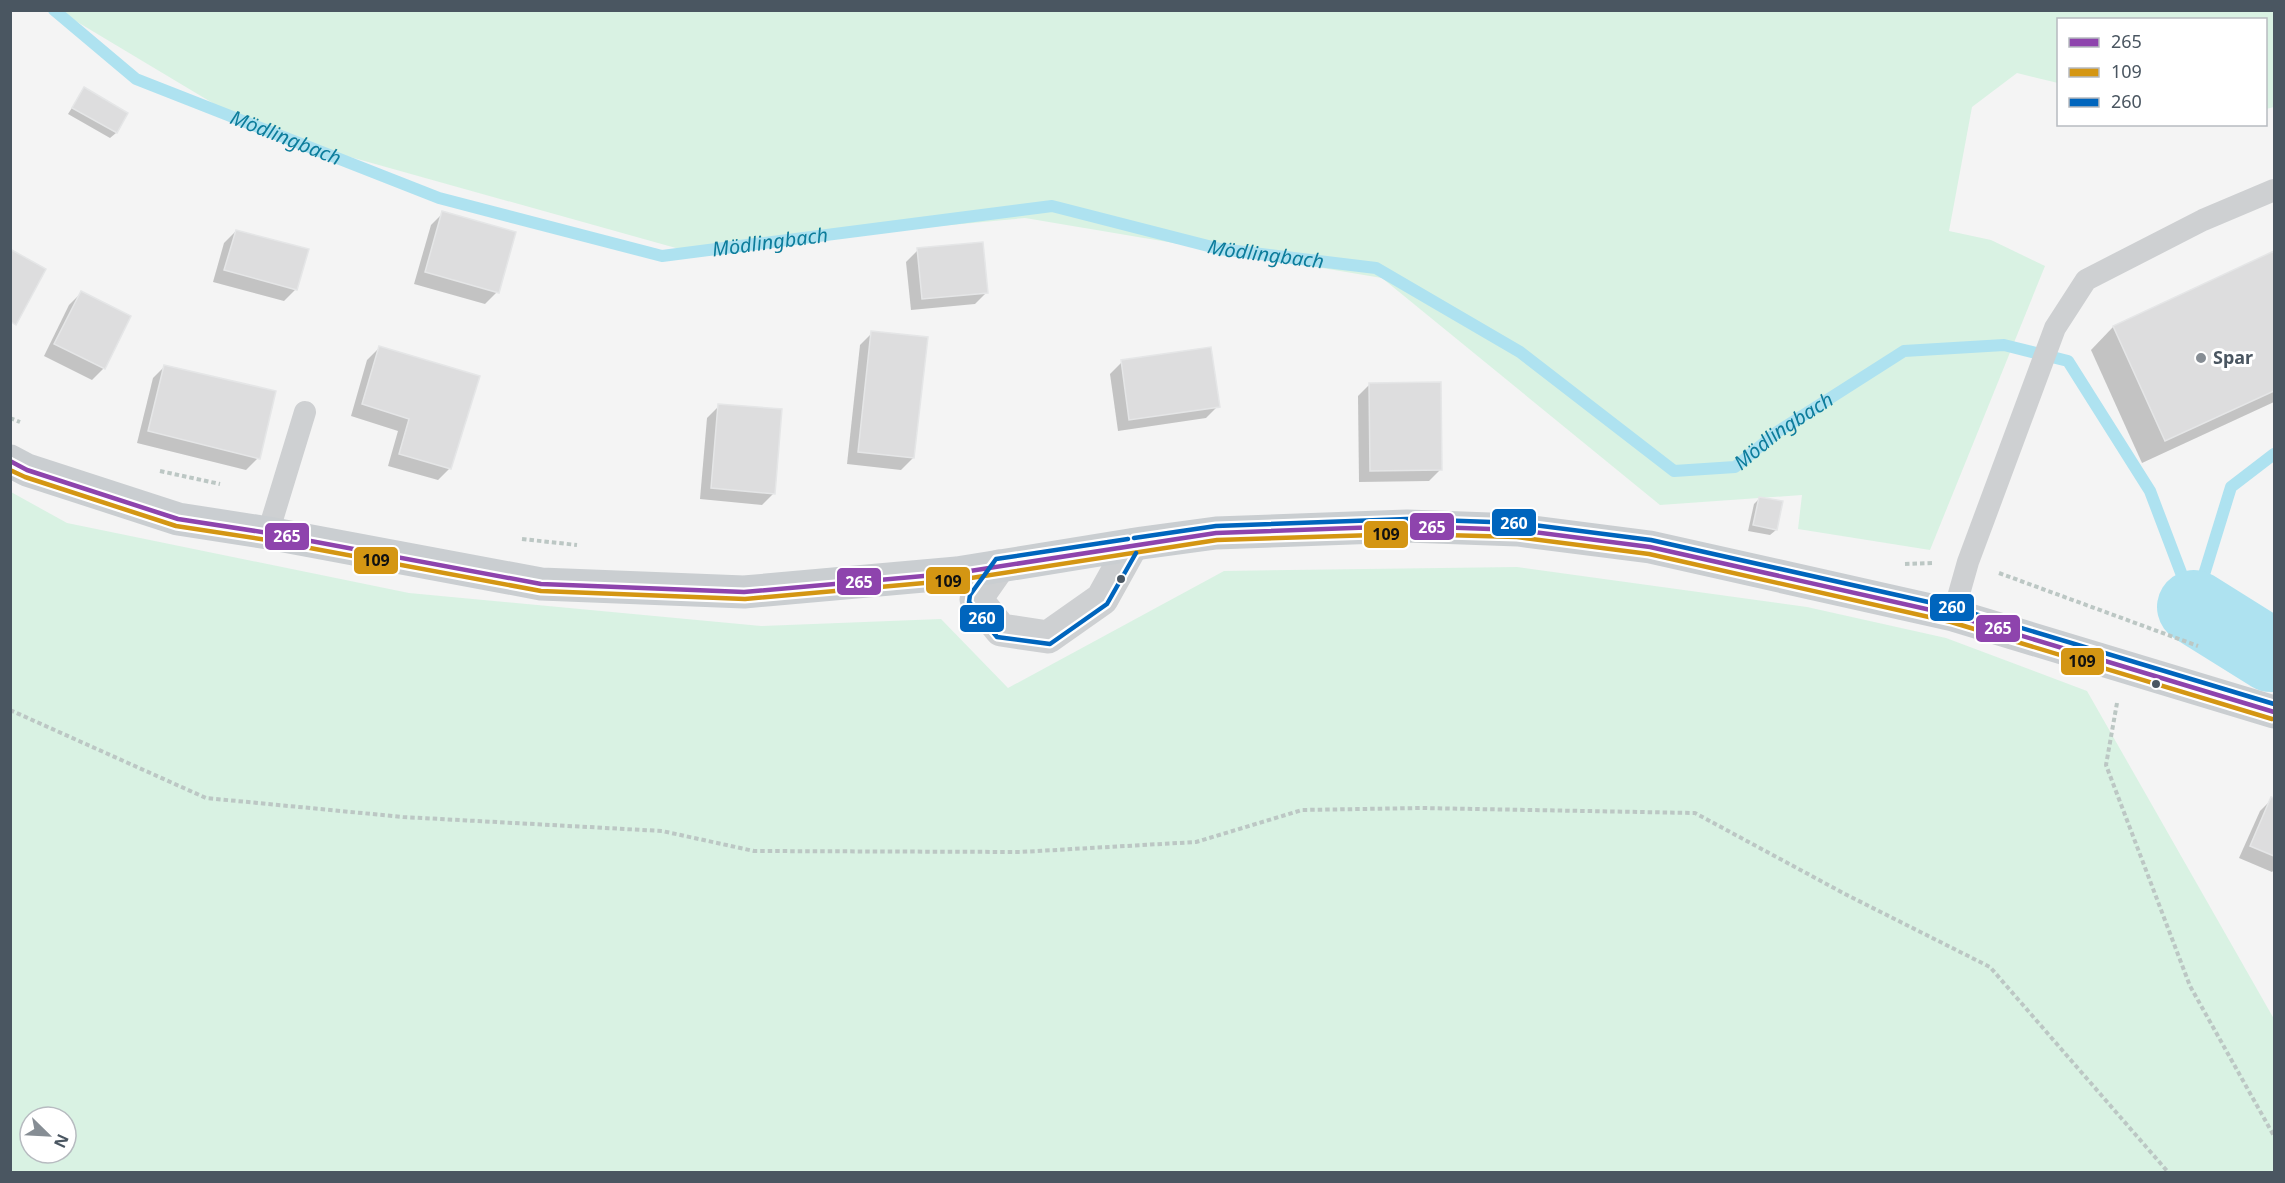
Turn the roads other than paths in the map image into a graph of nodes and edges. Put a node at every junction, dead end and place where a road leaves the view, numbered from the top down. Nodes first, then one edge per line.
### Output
1 (2274, 190) edge
2 (305, 411) dead end
3 (10, 461) edge
4 (268, 533) junction
5 (1132, 545) junction
6 (999, 566) junction
7 (1953, 615) junction
8 (2274, 712) edge

1 - 7 lane
2 - 4 lane
3 - 4 main road
4 - 6 main road
5 - 6 main road
5 - 6 street
5 - 7 main road
7 - 8 main road

